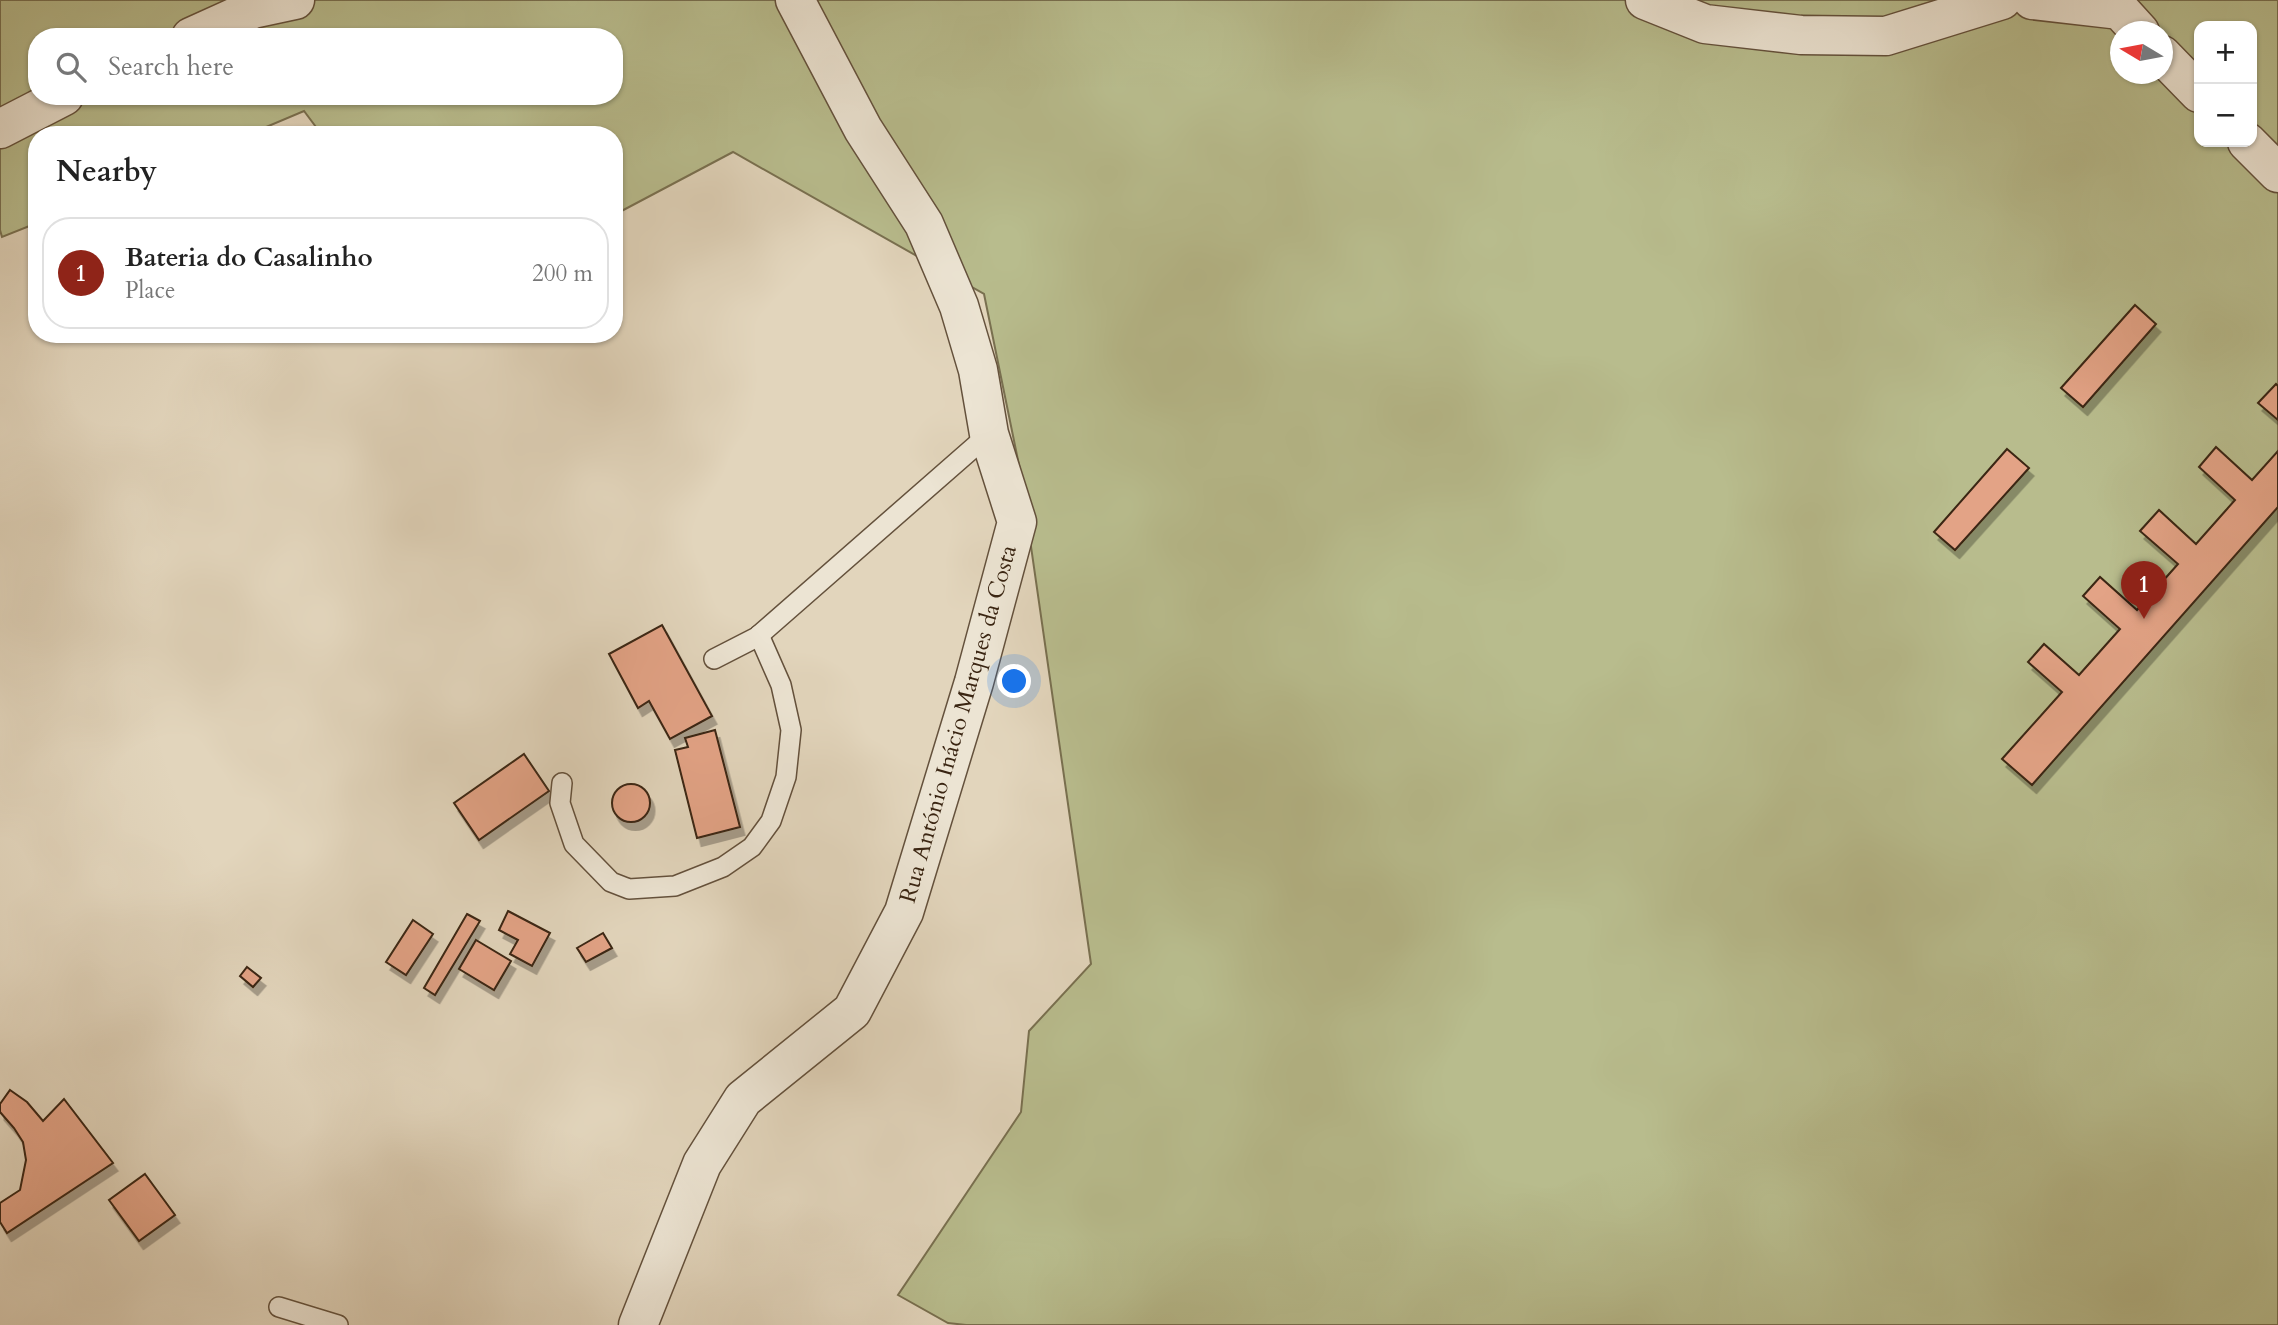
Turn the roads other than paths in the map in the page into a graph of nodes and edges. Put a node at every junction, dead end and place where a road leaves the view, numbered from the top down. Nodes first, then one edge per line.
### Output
1 (295, 0) edge
2 (794, 0) edge
3 (1645, 0) edge
4 (2002, 0) edge
5 (2032, 0) edge
6 (2130, 21) edge
7 (211, 28) edge
8 (2173, 66) edge
9 (2194, 88) edge
10 (47, 105) edge
11 (0, 129) edge
12 (2252, 147) edge
13 (2278, 173) edge
14 (989, 434) junction
15 (759, 635) junction
16 (714, 659) dead end
17 (562, 783) dead end
18 (279, 1307) dead end
19 (338, 1325) edge
20 (638, 1325) edge

1 - 7 street
2 - 14 street, Rua António Inácio Marques da Costa
3 - 4 street
5 - 6 street
8 - 9 street
10 - 11 street
12 - 13 street
14 - 15 lane
14 - 20 street, Rua António Inácio Marques da Costa
15 - 16 lane
15 - 17 lane
18 - 19 lane

